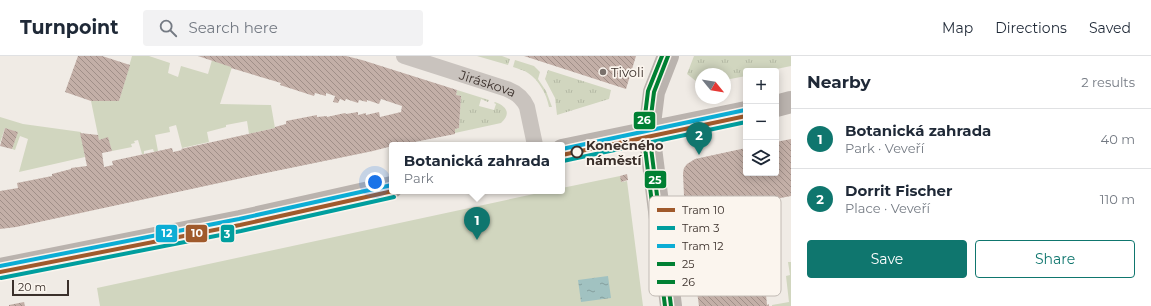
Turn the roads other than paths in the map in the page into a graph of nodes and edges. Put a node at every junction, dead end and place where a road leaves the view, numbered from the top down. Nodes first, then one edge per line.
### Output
1 (404, 56) edge
2 (668, 56) edge
3 (791, 102) edge
4 (779, 105) edge
5 (743, 113) edge
6 (649, 132) junction
7 (534, 142) edge
8 (565, 149) edge
9 (389, 188) edge
10 (657, 196) edge
11 (0, 269) edge
12 (670, 296) edge
13 (671, 306) edge

1 - 7 street, Jiráskova
2 - 6 main road
3 - 4 main road
5 - 6 main road
6 - 8 main road
6 - 10 main road
9 - 11 main road
12 - 13 main road

